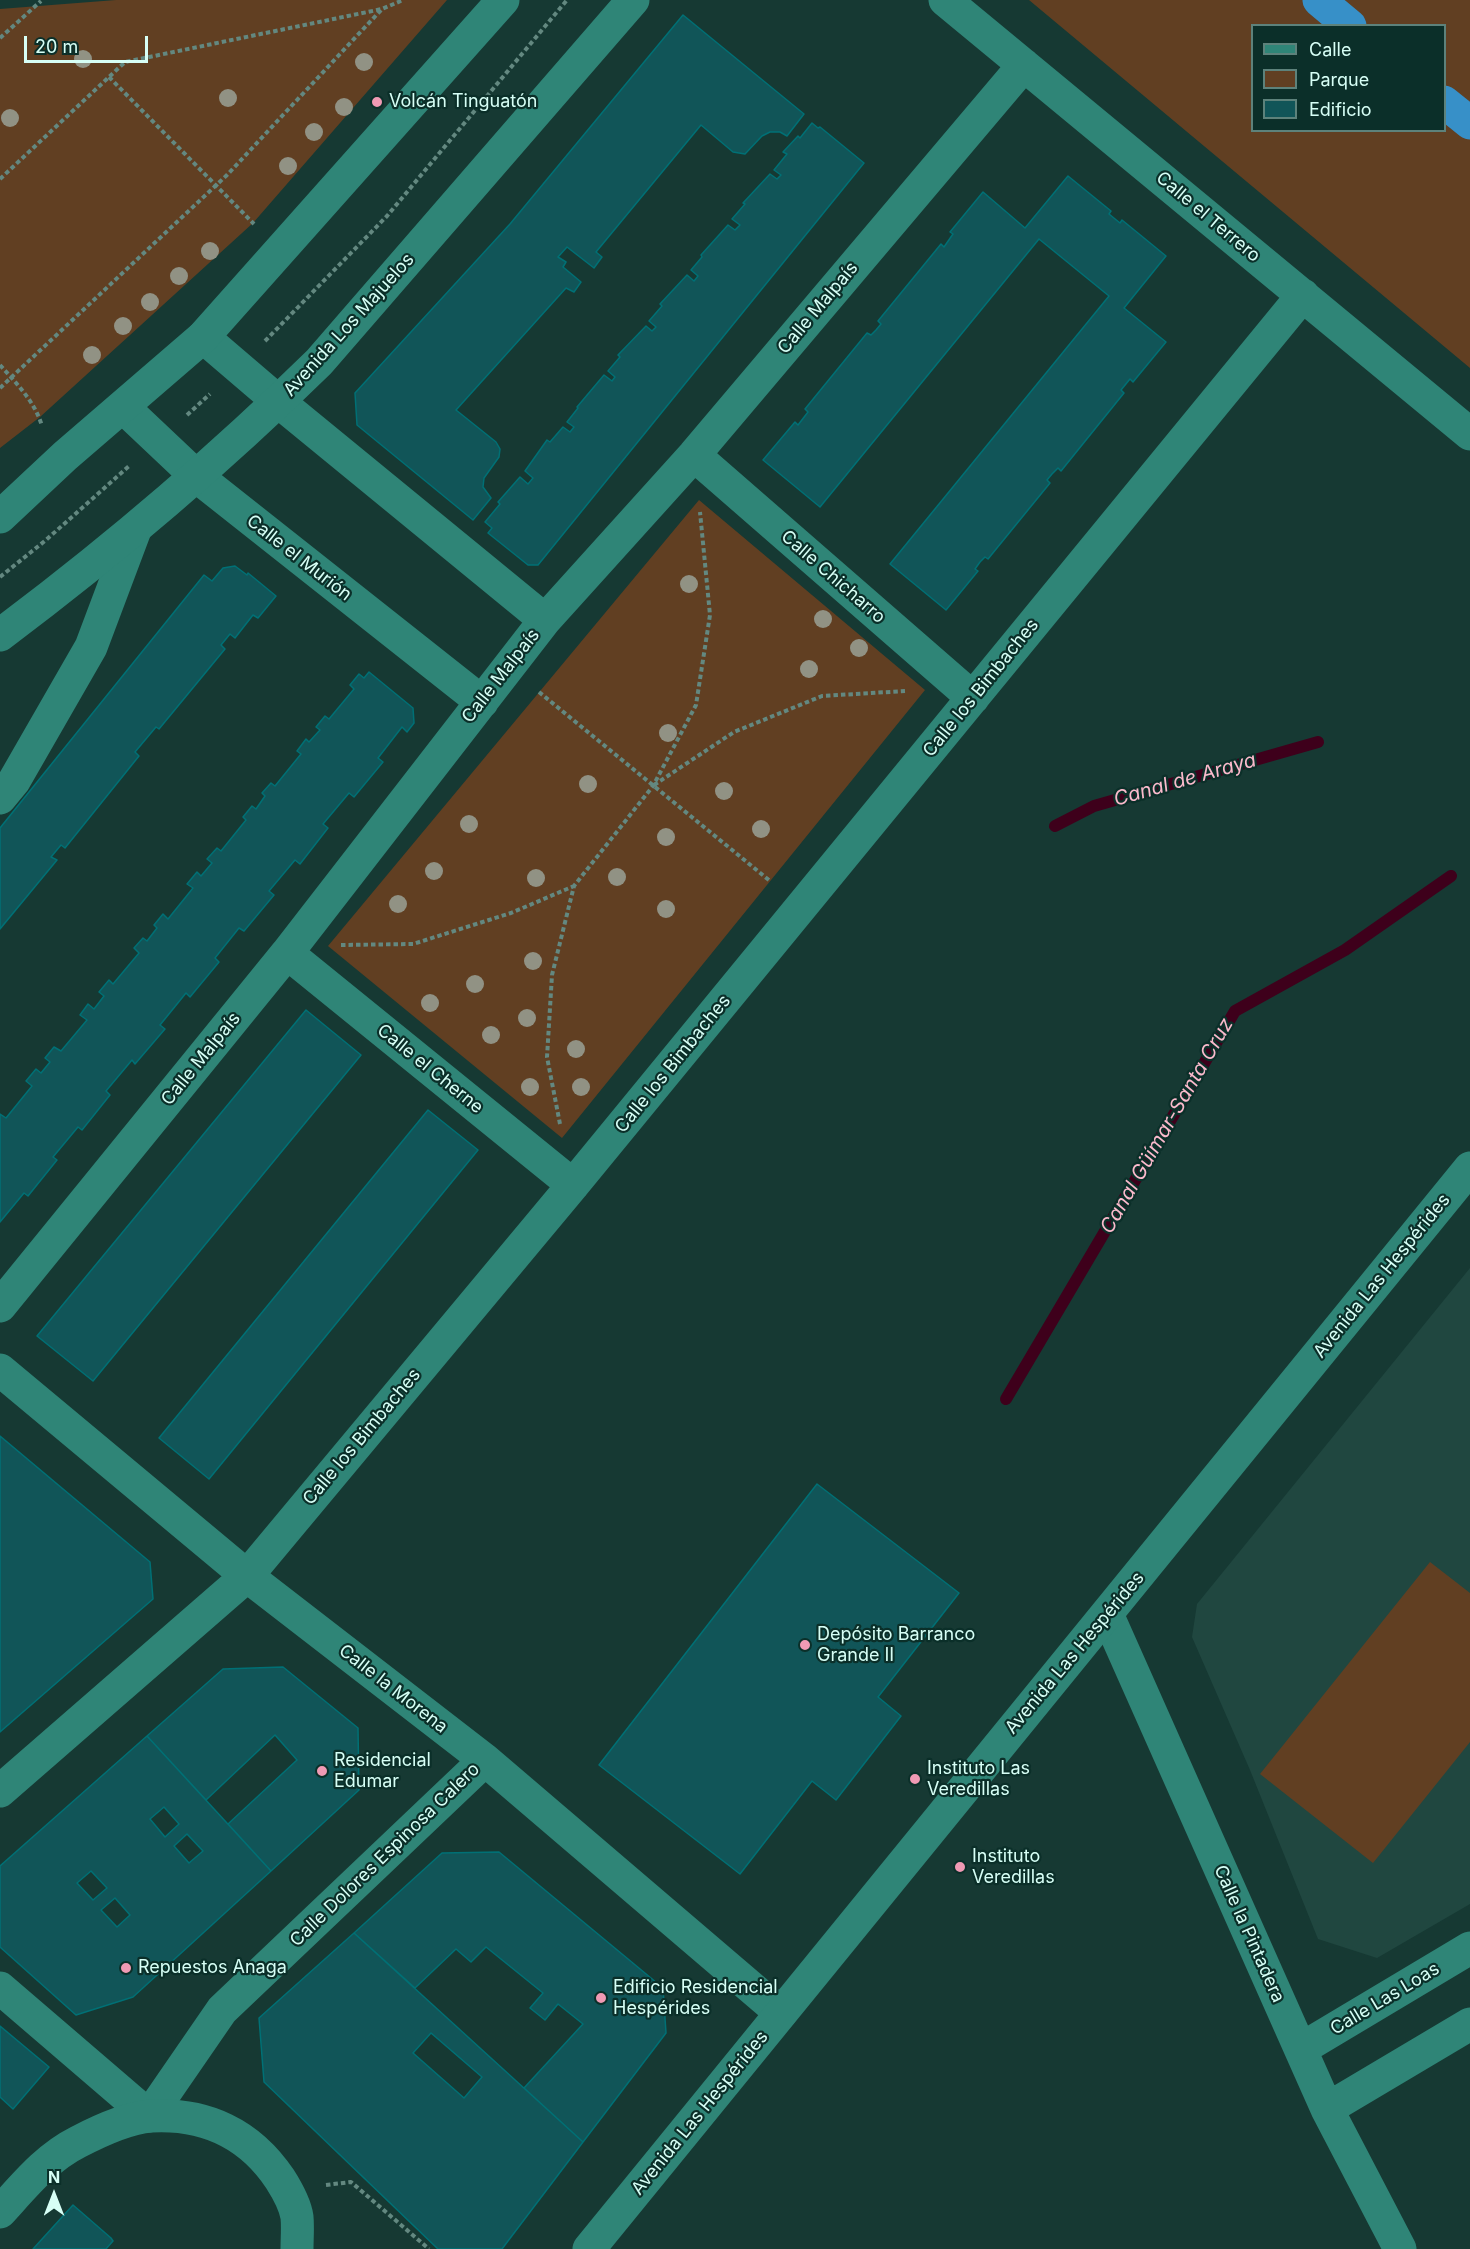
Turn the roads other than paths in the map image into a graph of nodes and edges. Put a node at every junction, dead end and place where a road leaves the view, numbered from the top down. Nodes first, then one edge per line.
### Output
1 (503, 0) edge
2 (633, 0) edge
3 (945, 0) edge
4 (1319, 0) edge
5 (1348, 24) edge
6 (1023, 64) junction
7 (1446, 104) edge
8 (1470, 123) edge
9 (1303, 295) junction
10 (203, 337) junction
11 (279, 402) junction
12 (123, 407) junction
13 (1470, 434) edge
14 (694, 455) junction
15 (195, 476) junction
16 (0, 517) edge
17 (135, 530) junction
18 (545, 620) junction
19 (0, 635) edge
20 (973, 699) junction
21 (482, 702) junction
22 (0, 798) edge
23 (287, 953) junction
24 (1470, 1168) edge
25 (573, 1185) junction
26 (0, 1306) edge
27 (0, 1370) edge
28 (246, 1575) junction
29 (1107, 1614) junction
30 (484, 1760) junction
31 (0, 1791) edge
32 (1470, 1948) edge
33 (0, 1988) edge
34 (781, 2013) junction
35 (1470, 2024) edge
36 (1301, 2049) junction
37 (1327, 2109) junction
38 (149, 2116) junction
39 (0, 2212) edge
40 (297, 2249) edge
41 (589, 2249) edge
42 (1400, 2249) edge

1 - 10 street
2 - 11 street, Avenida Los Majuelos
3 - 6 street, Calle el Terrero
4 - 5 highway
6 - 9 street, Calle el Terrero
6 - 14 street, Calle Malpaís
7 - 8 highway
9 - 13 street, Calle el Terrero
9 - 20 street, Calle los Bimbaches
10 - 11 street
10 - 12 street
11 - 15 street, Avenida Los Majuelos
11 - 18 street
12 - 15 street, Calle el Murión
12 - 16 street
14 - 18 street, Calle Malpaís
14 - 20 street, Calle Chicharro
15 - 17 street, Avenida Los Majuelos
15 - 21 street, Calle el Murión
17 - 19 street, Avenida Los Majuelos
17 - 22 street
18 - 21 street, Calle Malpaís
20 - 25 street, Calle los Bimbaches
21 - 23 street, Calle Malpaís
23 - 25 street, Calle el Cherne
23 - 26 street, Calle Malpaís
24 - 29 street, Avenida Las Hespérides
25 - 28 street, Calle los Bimbaches
27 - 28 street, Calle la Morena
28 - 30 street, Calle la Morena
28 - 31 street, Calle los Bimbaches
29 - 34 street, Avenida Las Hespérides
29 - 36 street, Calle la Pintadera
30 - 34 street, Calle la Morena
30 - 38 street, Calle Dolores Espinosa Calero
32 - 36 street, Calle Las Loas
33 - 38 street
34 - 41 street, Avenida Las Hespérides
35 - 37 street
36 - 37 street, Calle la Pintadera
37 - 42 street, Calle la Pintadera
38 - 39 street
38 - 40 street

